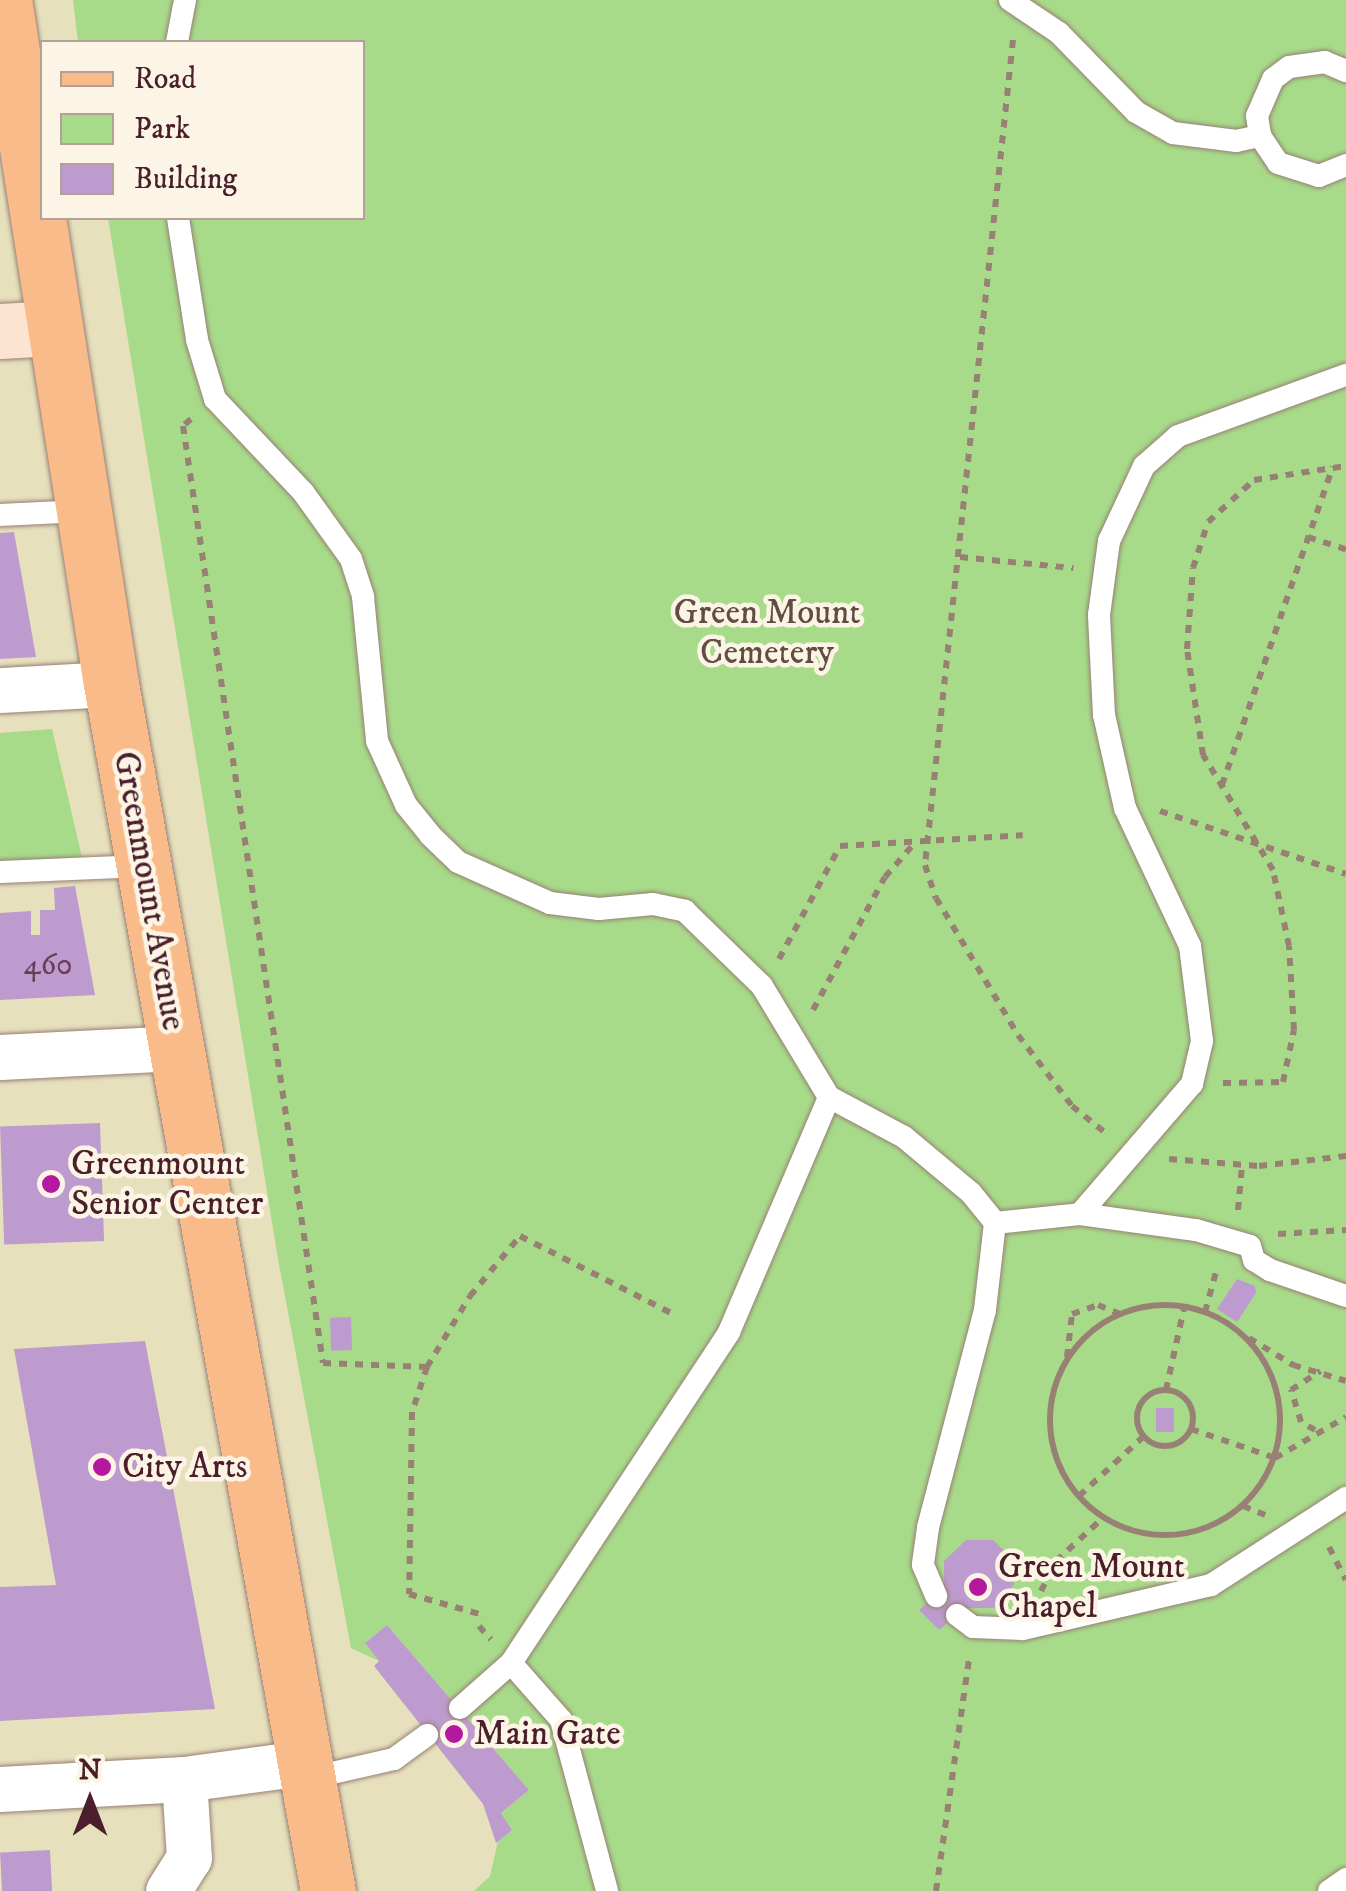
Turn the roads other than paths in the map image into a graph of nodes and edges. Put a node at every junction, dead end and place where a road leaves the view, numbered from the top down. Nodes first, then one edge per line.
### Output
1 (4, 0) edge
2 (185, 0) edge
3 (1013, 1) edge
4 (177, 40) edge
5 (1346, 71) edge
6 (12, 130) edge
7 (1260, 136) junction
8 (1346, 165) edge
9 (178, 220) edge
10 (54, 328) junction
11 (0, 330) edge
12 (1346, 375) edge
13 (83, 511) junction
14 (0, 515) edge
15 (110, 684) junction
16 (0, 690) edge
17 (144, 866) junction
18 (0, 872) edge
19 (178, 1048) junction
20 (0, 1057) edge
21 (829, 1096) junction
22 (1080, 1214) junction
23 (995, 1223) junction
24 (1346, 1296) edge
25 (1346, 1498) edge
26 (936, 1596) dead end
27 (965, 1621) road end
28 (511, 1664) junction
29 (460, 1708) dead end
30 (427, 1735) dead end
31 (304, 1771) junction
32 (184, 1778) junction
33 (0, 1789) edge
34 (1346, 1879) edge
35 (168, 1891) edge
36 (328, 1891) edge
37 (606, 1891) edge
38 (1330, 1891) edge

1 - 6 main road, Greenmount Avenue
2 - 4 lane
3 - 7 lane
5 - 7 lane
6 - 10 main road, Greenmount Avenue
7 - 8 lane
9 - 21 lane
10 - 11 main road
10 - 13 main road, Greenmount Avenue
12 - 22 lane
13 - 14 lane
13 - 15 main road, Greenmount Avenue
15 - 16 street
15 - 17 main road, Greenmount Avenue
17 - 18 lane
17 - 19 main road, Greenmount Avenue
19 - 20 street
19 - 31 main road, Greenmount Avenue
21 - 23 lane
21 - 28 lane
22 - 23 lane
22 - 24 lane
23 - 26 lane
25 - 27 lane
28 - 29 lane
28 - 37 lane
30 - 31 lane
31 - 32 street
31 - 36 main road, Greenmount Avenue
32 - 33 street
32 - 35 street
34 - 38 lane

